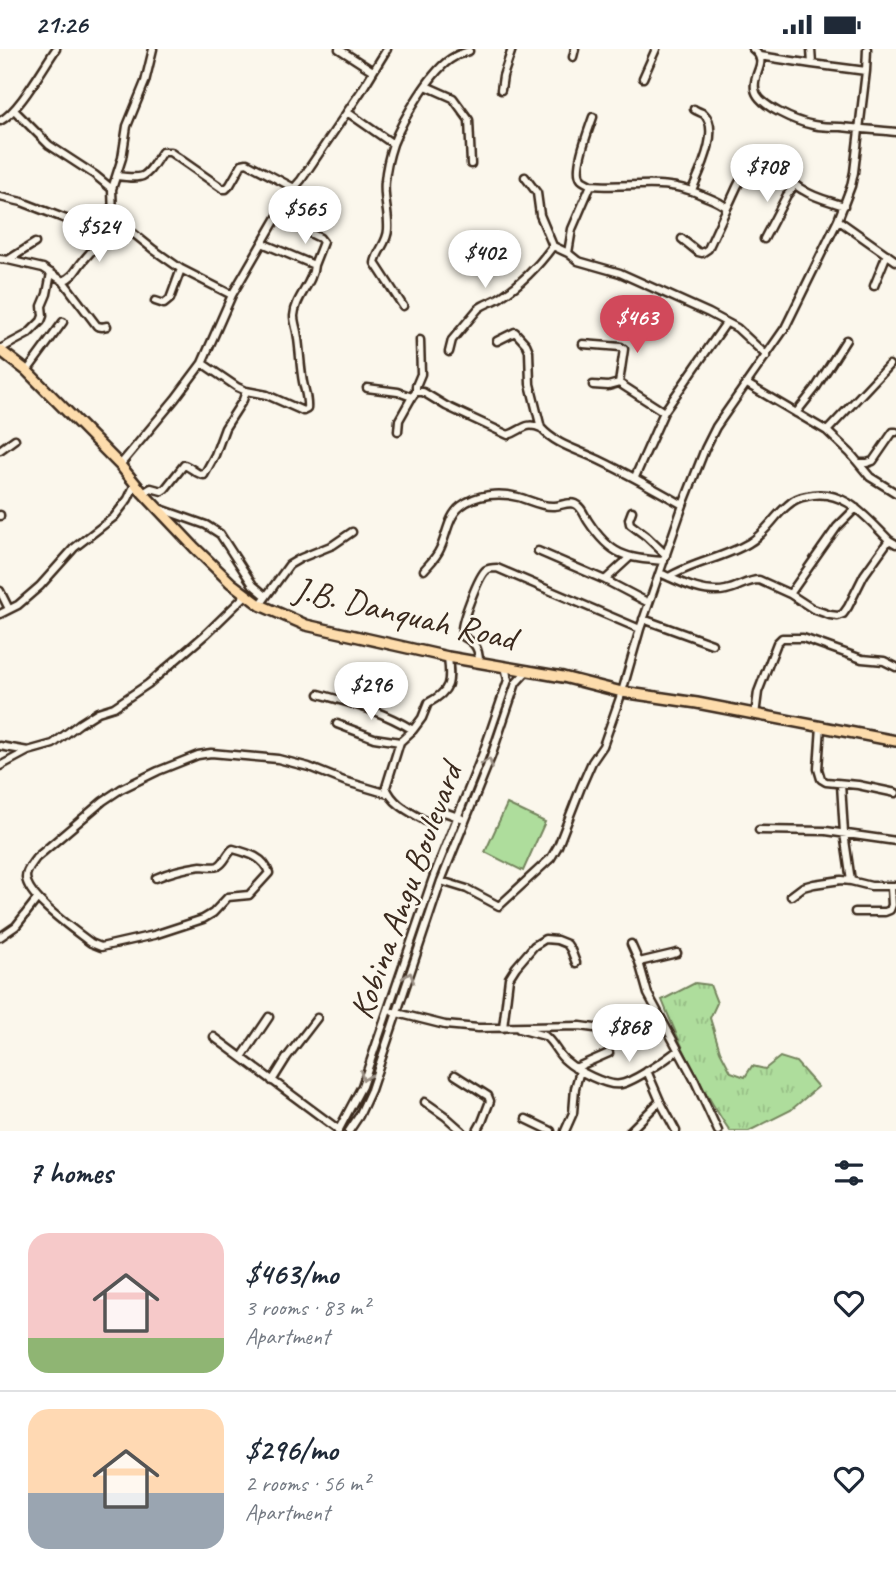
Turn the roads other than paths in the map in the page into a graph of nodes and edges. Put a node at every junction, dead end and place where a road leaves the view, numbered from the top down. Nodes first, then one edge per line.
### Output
1 (55, 49) edge
2 (153, 49) edge
3 (339, 49) edge
4 (387, 49) edge
5 (512, 49) edge
6 (575, 49) edge
7 (656, 49) edge
8 (752, 49) edge
9 (811, 49) edge
10 (867, 49) edge
11 (469, 51) dead end
12 (760, 56) junction
13 (573, 57) dead end
14 (812, 64) junction
15 (373, 71) junction
16 (866, 71) junction
17 (643, 78) dead end
18 (426, 86) junction
19 (501, 90) dead end
20 (694, 109) dead end
21 (13, 110) junction
22 (347, 112) junction
23 (593, 117) dead end
24 (0, 121) edge
25 (860, 129) junction
26 (896, 132) edge
27 (393, 144) junction
28 (471, 164) dead end
29 (117, 176) junction
30 (525, 177) dead end
31 (591, 185) junction
32 (795, 185) junction
33 (294, 188) junction
34 (112, 189) junction
35 (692, 190) junction
36 (0, 197) edge
37 (844, 206) junction
38 (727, 208) junction
39 (277, 217) junction
40 (110, 220) junction
41 (838, 220) junction
42 (682, 239) dead end
43 (764, 239) dead end
44 (35, 243) dead end
45 (262, 243) junction
46 (553, 246) junction
47 (568, 253) junction
48 (887, 254) junction
49 (4, 260) edge
50 (896, 261) edge
51 (314, 265) junction
52 (181, 269) junction
53 (51, 273) junction
54 (63, 281) junction
55 (874, 286) dead end
56 (232, 295) junction
57 (155, 301) dead end
58 (402, 306) dead end
59 (63, 322) dead end
60 (726, 323) junction
61 (107, 326) dead end
62 (420, 340) dead end
63 (846, 340) dead end
64 (497, 341) dead end
65 (583, 344) dead end
66 (0, 349) edge
67 (449, 352) dead end
68 (767, 356) junction
69 (202, 363) junction
70 (889, 365) dead end
71 (27, 372) junction
72 (619, 383) junction
73 (747, 384) junction
74 (593, 385) dead end
75 (368, 388) dead end
76 (246, 391) junction
77 (414, 395) junction
78 (664, 412) junction
79 (796, 413) junction
80 (541, 428) junction
81 (895, 430) edge
82 (398, 431) dead end
83 (827, 431) junction
84 (15, 439) dead end
85 (0, 450) edge
86 (860, 463) junction
87 (120, 465) junction
88 (635, 477) junction
89 (135, 484) junction
90 (143, 493) junction
91 (896, 493) edge
92 (683, 505) junction
93 (157, 507) junction
94 (856, 508) junction
95 (632, 512) dead end
96 (352, 532) dead end
97 (889, 540) junction
98 (896, 544) edge
99 (538, 551) dead end
100 (629, 558) junction
101 (665, 558) junction
102 (424, 570) dead end
103 (660, 573) junction
104 (669, 577) junction
105 (605, 580) junction
106 (0, 591) edge
107 (790, 594) junction
108 (246, 595) junction
109 (263, 600) junction
110 (649, 603) junction
111 (9, 608) junction
112 (0, 614) edge
113 (643, 619) junction
114 (640, 629) junction
115 (712, 644) dead end
116 (448, 657) junction
117 (479, 661) junction
118 (505, 666) junction
119 (896, 667) edge
120 (528, 670) junction
121 (508, 680) junction
122 (516, 683) junction
123 (622, 692) junction
124 (319, 694) dead end
125 (755, 715) junction
126 (337, 724) dead end
127 (821, 726) junction
128 (412, 730) junction
129 (896, 741) edge
130 (400, 742) junction
131 (0, 746) edge
132 (27, 751) junction
133 (0, 766) edge
134 (841, 784) junction
135 (896, 793) edge
136 (388, 794) junction
137 (458, 816) junction
138 (465, 820) junction
139 (760, 830) dead end
140 (844, 833) junction
141 (896, 841) edge
142 (156, 878) dead end
143 (441, 881) junction
144 (851, 881) junction
145 (894, 886) edge
146 (791, 896) dead end
147 (37, 899) junction
148 (855, 912) dead end
149 (0, 937) edge
150 (631, 944) dead end
151 (677, 953) dead end
152 (576, 963) dead end
153 (639, 963) junction
154 (388, 1011) junction
155 (396, 1013) junction
156 (658, 1013) junction
157 (269, 1017) dead end
158 (317, 1018) dead end
159 (503, 1028) junction
160 (515, 1028) junction
161 (214, 1037) dead end
162 (678, 1050) junction
163 (609, 1053) dead end
164 (242, 1056) junction
165 (578, 1070) junction
166 (646, 1071) junction
167 (455, 1075) dead end
168 (272, 1081) junction
169 (660, 1101) junction
170 (425, 1102) dead end
171 (526, 1119) dead end
172 (338, 1130) edge
173 (349, 1131) edge
174 (462, 1131) edge
175 (477, 1131) edge
176 (551, 1131) edge
177 (565, 1131) edge
178 (630, 1131) edge
179 (676, 1131) edge
180 (718, 1131) edge

1 - 21 street
2 - 29 street
3 - 15 street
4 - 15 street
5 - 19 street
6 - 13 street
7 - 17 street
8 - 12 street
9 - 14 street
10 - 16 street
11 - 18 street
12 - 14 street
12 - 25 street
14 - 16 street
15 - 22 street
16 - 25 street
18 - 27 street
18 - 28 street
20 - 35 street
21 - 24 street
21 - 34 street
22 - 27 street
22 - 33 street
23 - 31 street
25 - 26 street
25 - 37 street
27 - 58 street
29 - 33 street
29 - 34 street
30 - 46 street
31 - 35 street
31 - 47 street
32 - 37 street
32 - 38 street
32 - 43 street
33 - 39 street
34 - 40 street
35 - 38 street
36 - 40 street
37 - 41 street
38 - 42 street
39 - 45 street
39 - 51 street
40 - 52 street
40 - 54 street
41 - 48 street
41 - 68 street
44 - 49 street
45 - 51 street
45 - 56 street
46 - 47 street
46 - 67 street
47 - 60 street
48 - 50 street
48 - 55 street
49 - 53 street
51 - 76 street
52 - 56 street
52 - 57 street
53 - 54 street
53 - 66 street
54 - 61 street
56 - 69 street
59 - 71 street
60 - 68 street
60 - 78 street
62 - 77 street
63 - 79 street
64 - 80 street
65 - 72 street
66 - 71 highway, J.B. Danquah Road
68 - 73 street
69 - 76 street
69 - 87 street
70 - 83 street
71 - 87 highway, J.B. Danquah Road
72 - 74 street
72 - 78 street
73 - 79 street
73 - 92 street
75 - 77 street
76 - 90 street
77 - 80 street
77 - 82 street
78 - 88 street
79 - 83 street
80 - 88 street
81 - 86 street
83 - 86 street
84 - 85 street
86 - 91 street
87 - 89 highway, J.B. Danquah Road
88 - 92 street
89 - 90 highway, J.B. Danquah Road
89 - 111 street
90 - 93 highway, J.B. Danquah Road
92 - 101 street
93 - 108 highway, J.B. Danquah Road
93 - 109 street
94 - 97 street
94 - 104 street
94 - 107 street
95 - 101 street
96 - 109 street
97 - 98 street
97 - 107 street
99 - 105 street
100 - 101 street
100 - 102 street
100 - 105 street
101 - 103 street
103 - 104 street
103 - 110 street
104 - 107 street
105 - 110 street
106 - 111 street
108 - 109 highway, J.B. Danquah Road
108 - 132 street
109 - 116 highway, J.B. Danquah Road
110 - 113 street
111 - 112 street
113 - 114 street
113 - 115 street
114 - 117 street
114 - 123 street
116 - 117 highway, J.B. Danquah Road
116 - 128 street
117 - 118 highway, J.B. Danquah Road
118 - 120 highway, J.B. Danquah Road
118 - 121 street
119 - 125 street
120 - 122 street, Kobina Angu Boulevard
120 - 123 highway, J.B. Danquah Road
121 - 122 street
121 - 137 street, Kobina Angu Boulevard
138 -> 122 street, Kobina Angu Boulevard
123 - 125 highway, J.B. Danquah Road
123 - 143 street
124 - 128 street
125 - 127 highway, J.B. Danquah Road
126 - 130 street
127 - 129 highway, J.B. Danquah Road
127 - 134 street
128 - 130 street
130 - 136 street
131 - 132 street
132 - 133 street
134 - 135 street
134 - 140 street
136 - 137 street
136 - 147 street
137 - 138 street
137 - 154 street, Kobina Angu Boulevard
138 - 143 street, Kobina Angu Boulevard
139 - 140 street
140 - 141 street
140 - 144 street
142 - 147 street
155 -> 143 street, Kobina Angu Boulevard
144 - 145 street
144 - 146 street
145 - 148 street
147 - 149 street
150 - 153 street
151 - 153 street
152 - 159 street
153 - 156 street
154 - 155 street
154 -> 172 street, Kobina Angu Boulevard
155 - 159 street
155 - 173 street, Kobina Angu Boulevard
156 - 160 street
156 - 162 street
157 - 164 street
158 - 168 street
159 - 160 street
160 - 165 street
161 - 164 street
162 - 166 street
162 - 180 street
163 - 165 street
164 - 168 street
165 - 166 street
165 - 177 street
166 - 169 street
167 - 175 street
168 - 172 street
169 - 178 street
169 - 179 street
170 - 174 street
171 - 176 street

